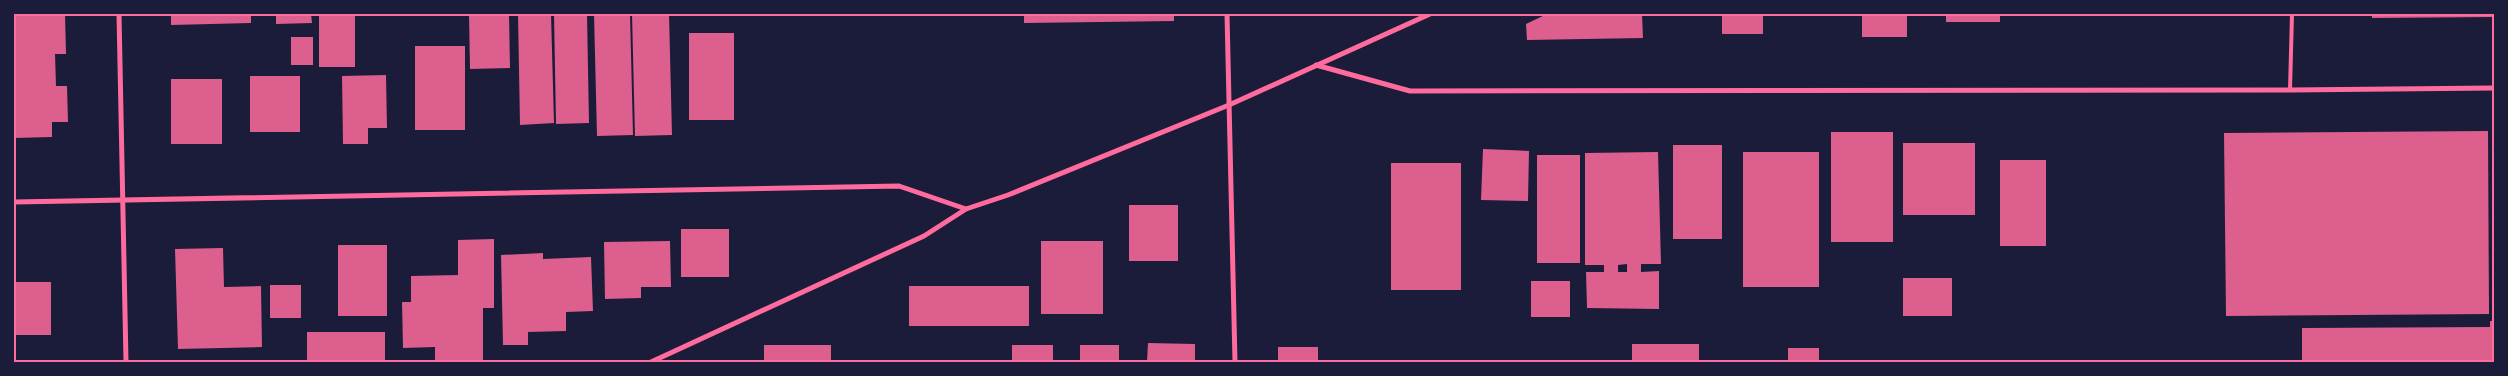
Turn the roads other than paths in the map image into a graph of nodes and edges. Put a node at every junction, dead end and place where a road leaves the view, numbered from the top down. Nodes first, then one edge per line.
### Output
1 (119, 14) edge
2 (1227, 14) edge
3 (1430, 14) edge
4 (2292, 14) edge
5 (1316, 65) junction
6 (2494, 88) edge
7 (2290, 90) junction
8 (1229, 104) junction
9 (122, 200) junction
10 (14, 202) edge
11 (966, 209) junction
12 (126, 362) edge
13 (650, 362) edge
14 (1235, 362) edge

1 - 9 street
2 - 8 street
3 - 5 street
4 - 7 lane
5 - 7 street
5 - 8 street
6 - 7 street
8 - 11 street
8 - 14 street
9 - 10 street
9 - 11 street
9 - 12 street
11 - 13 street

